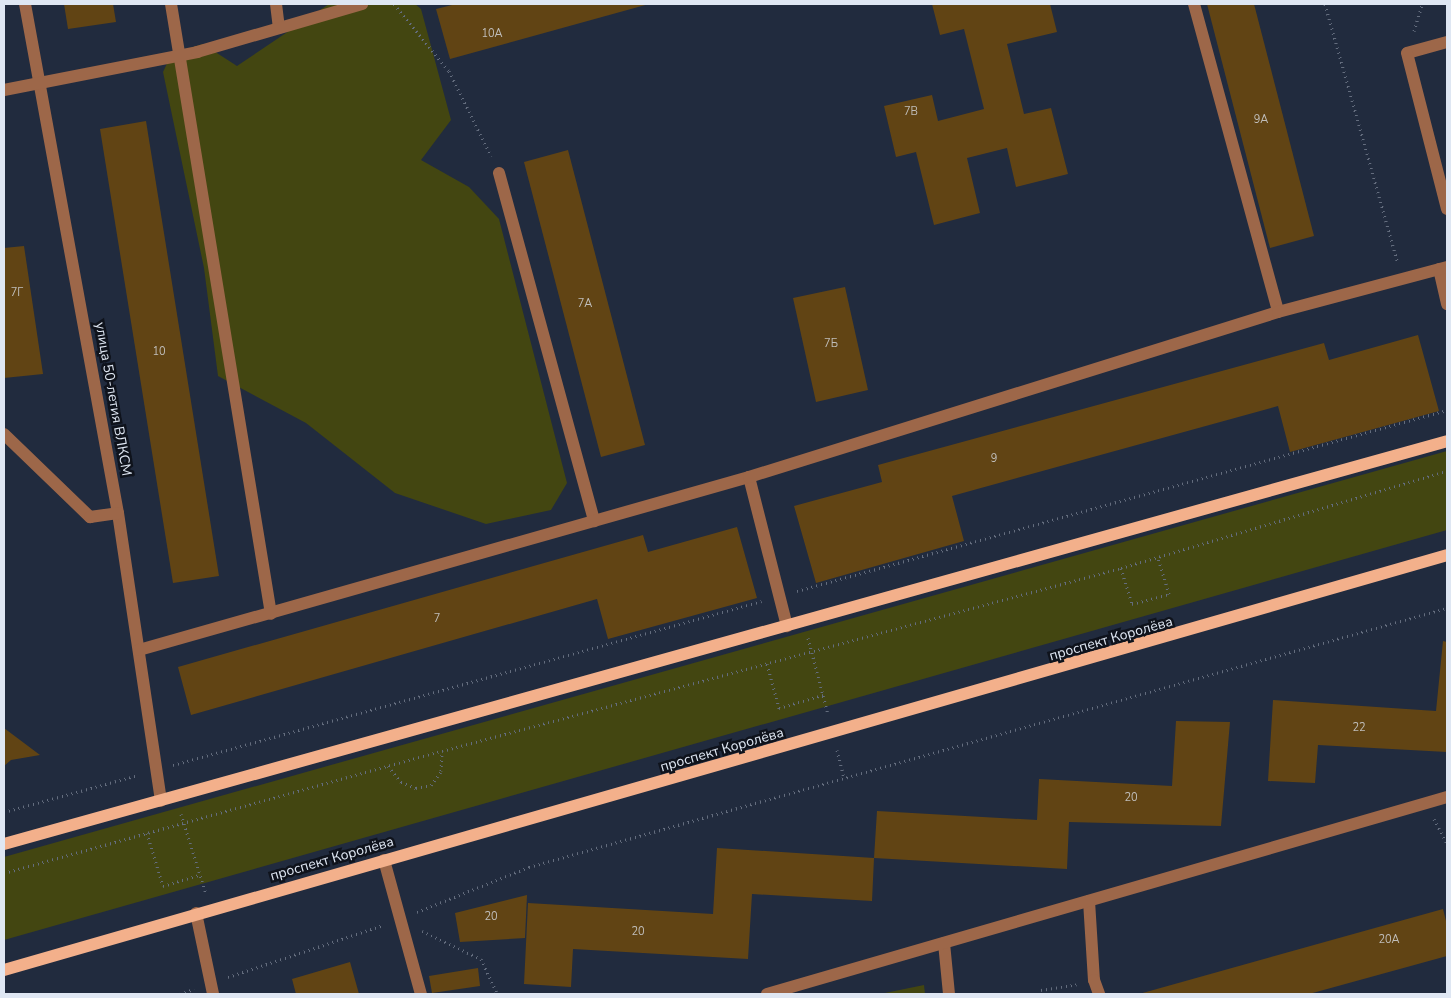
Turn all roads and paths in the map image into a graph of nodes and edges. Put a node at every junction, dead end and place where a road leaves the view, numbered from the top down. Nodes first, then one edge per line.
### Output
1 (25, 4) edge
2 (171, 4) edge
3 (276, 4) edge
4 (362, 4) edge
5 (394, 4) edge
6 (1194, 4) edge
7 (1325, 4) edge
8 (1422, 4) edge
9 (279, 28) junction
10 (1447, 42) edge
11 (1407, 53) junction
12 (180, 55) junction
13 (40, 83) junction
14 (4, 90) edge
15 (499, 172) joint
16 (1447, 209) edge
17 (1443, 268) edge
18 (1402, 279) junction
19 (1447, 304) edge
20 (1278, 312) junction
21 (1447, 410) edge
22 (4, 434) edge
23 (1447, 441) edge
24 (1447, 471) edge
25 (749, 477) junction
26 (118, 513) junction
27 (594, 521) junction
28 (1447, 555) edge
29 (1158, 558) junction
30 (1121, 568) junction
31 (796, 592) junction
32 (779, 596) junction
33 (1447, 608) edge
34 (271, 614) junction
35 (804, 621) junction
36 (788, 626) junction
37 (139, 650) junction
38 (812, 652) junction
39 (767, 664) junction
40 (823, 695) junction
41 (833, 734) junction
42 (442, 750) junction
43 (173, 765) junction
44 (388, 766) junction
45 (156, 770) junction
46 (844, 778) junction
47 (178, 797) junction
48 (1447, 797) edge
49 (161, 801) junction
50 (1426, 803) junction
51 (4, 812) edge
52 (182, 823) junction
53 (147, 832) junction
54 (1447, 843) edge
55 (4, 844) edge
56 (384, 860) junction
57 (4, 873) edge
58 (199, 875) junction
59 (1089, 901) junction
60 (211, 909) junction
61 (196, 914) junction
62 (399, 920) junction
63 (944, 943) junction
64 (4, 970) edge
65 (1094, 980) junction
66 (212, 989) edge
67 (180, 994) edge
68 (421, 994) edge
69 (498, 994) edge
70 (767, 994) edge
71 (949, 994) edge
72 (1038, 994) edge
73 (1099, 994) edge

1 - 13 street, улица 50-летия ВЛКСМ
2 - 12 street
3 - 9 street
4 - 9 street
5 - 15 path
6 - 20 street
7 - 18 path
8 - 11 path
9 - 12 street
10 - 11 street
11 - 16 street
12 - 13 street
12 - 34 street
13 - 14 street
13 - 26 street, улица 50-летия ВЛКСМ
15 - 27 street
17 - 18 street
17 - 19 street
18 - 20 street
20 - 25 street
21 - 31 path
22 - 26 street
23 - 35 main road
24 - 29 path
25 - 27 street
25 - 32 street
26 - 37 street, улица 50-летия ВЛКСМ
27 - 34 street
28 - 41 main road, проспект Королёва
29 - 30 path
29 - 30 path
30 - 38 path
31 - 32 path
31 - 35 path
32 - 36 street
32 - 43 path
33 - 46 path
34 - 37 street
35 - 36 main road
35 - 38 path
36 - 47 main road
37 - 45 street, улица 50-летия ВЛКСМ
38 - 39 path
38 - 40 path
39 - 40 path
39 - 42 path
40 - 41 path
41 - 46 path
41 - 56 main road, проспект Королёва
42 - 44 path
42 - 44 path
43 - 45 path
43 - 47 path
44 - 52 path
45 - 49 street, улица 50-летия ВЛКСМ
45 - 51 path
46 - 62 path
47 - 49 main road
47 - 52 path
48 - 50 street
49 - 55 main road
50 - 54 path
50 - 59 street
52 - 53 path
52 - 58 path
53 - 57 path
53 - 58 path
56 - 60 main road, проспект Королёва
56 - 62 street
58 - 60 path
59 - 63 street
59 - 65 street
60 - 61 main road, проспект Королёва
61 - 64 main road, проспект Королёва
61 - 66 street
62 - 66 path
62 - 68 street
62 - 69 path
63 - 70 street
63 - 71 street
65 - 72 path
65 - 73 street
66 - 67 path

